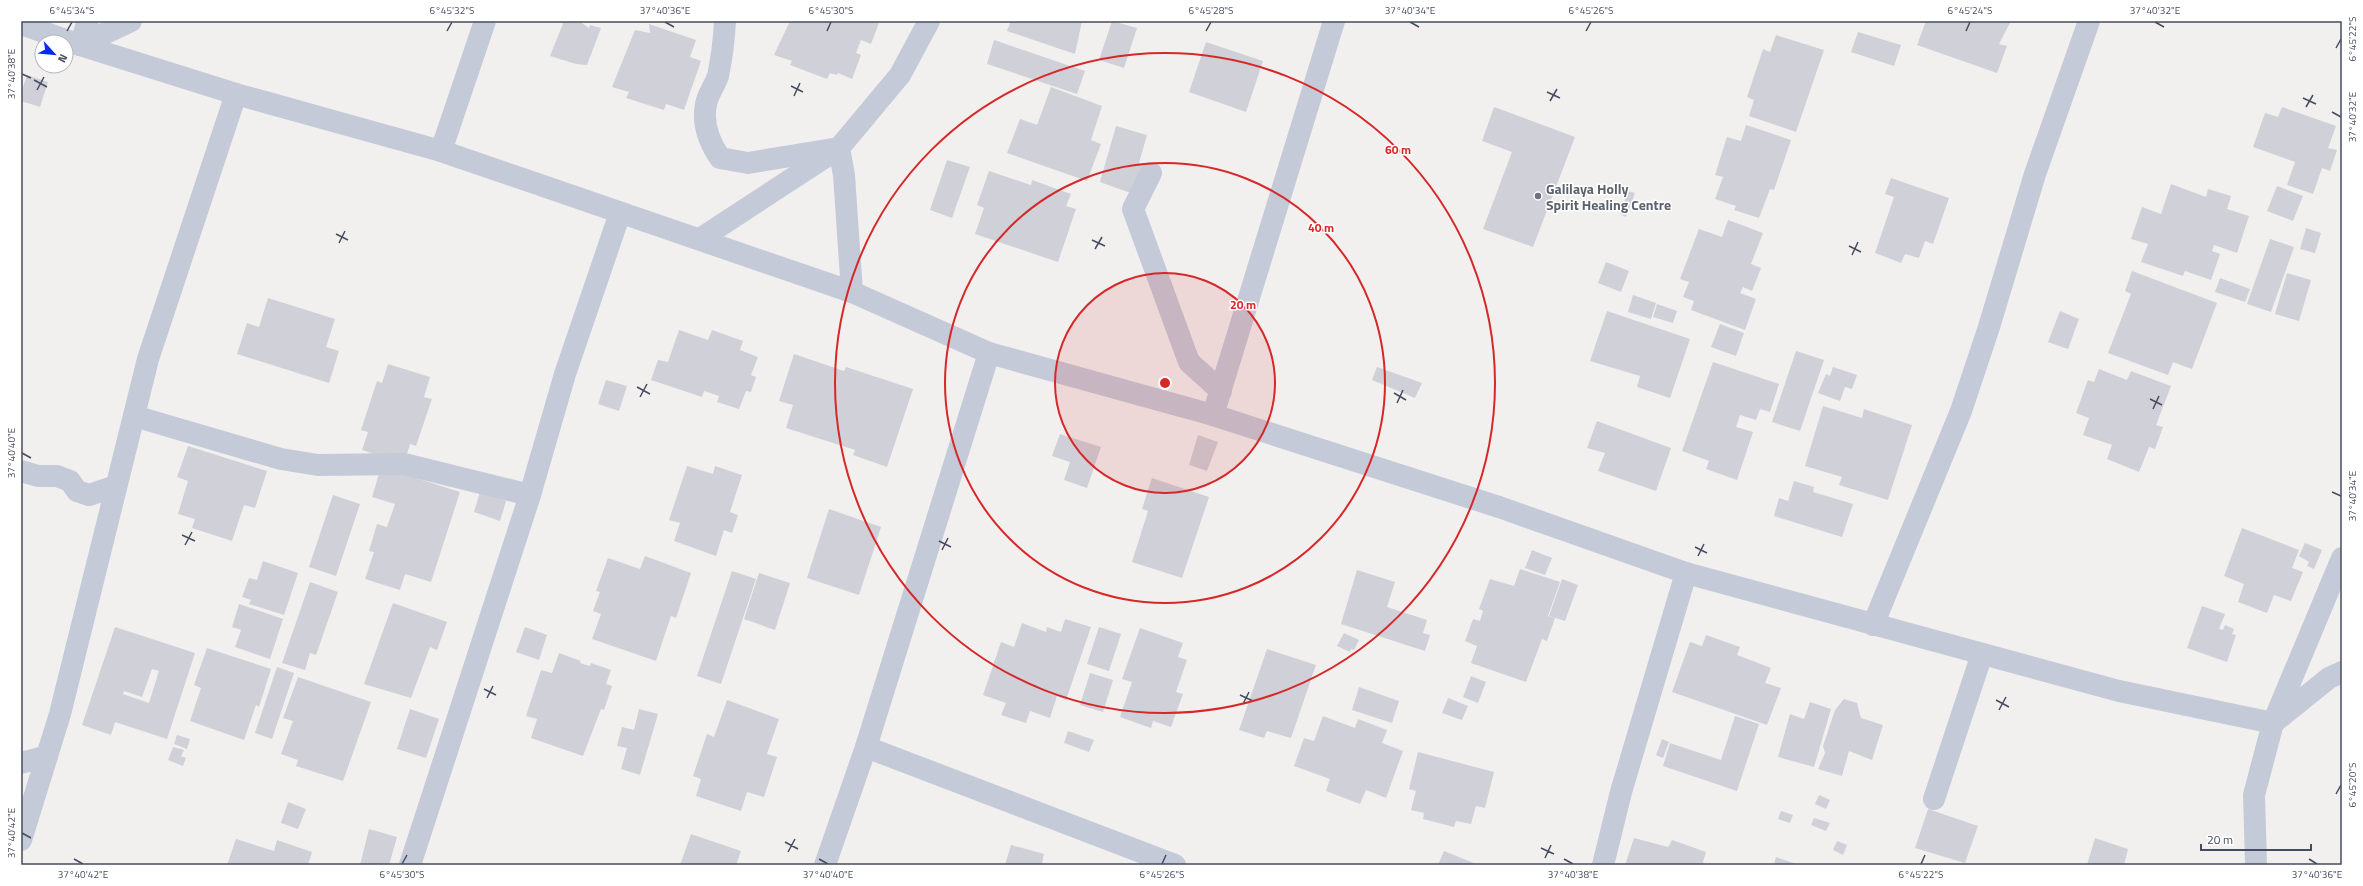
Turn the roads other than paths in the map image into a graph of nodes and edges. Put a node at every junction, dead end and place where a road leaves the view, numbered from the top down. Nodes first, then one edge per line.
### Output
1 (88, 21) edge
2 (131, 21) edge
3 (485, 21) edge
4 (725, 21) edge
5 (929, 21) edge
6 (1334, 21) edge
7 (2089, 21) edge
8 (21, 24) edge
9 (80, 45) junction
10 (236, 94) junction
11 (839, 148) junction
12 (441, 151) junction
13 (1151, 173) dead end
14 (620, 213) junction
15 (700, 239) junction
16 (852, 292) junction
17 (989, 354) junction
18 (1221, 392) junction
19 (1214, 415) junction
20 (134, 416) junction
21 (21, 471) edge
22 (116, 486) junction
23 (530, 494) junction
24 (2342, 558) edge
25 (1686, 573) junction
26 (1873, 625) junction
27 (1982, 654) junction
28 (2342, 672) edge
29 (2273, 723) junction
30 (866, 747) junction
31 (47, 756) junction
32 (21, 763) edge
33 (1934, 799) dead end
34 (21, 840) edge
35 (410, 865) edge
36 (825, 865) edge
37 (1175, 865) edge
38 (1603, 865) edge
39 (2256, 865) edge

1 - 9 street
2 - 9 street
3 - 12 street
4 - 11 street
5 - 11 street
6 - 18 street
7 - 26 street
8 - 9 street
9 - 10 street
10 - 12 street
10 - 20 street
11 - 15 street
11 - 16 street
12 - 14 street
13 - 18 street
14 - 15 street
14 - 23 street
15 - 16 street
16 - 17 street
17 - 19 street
17 - 30 street
18 - 19 street
19 - 25 street
20 - 22 street
20 - 23 street
21 - 22 street
22 - 31 street
23 - 35 street
24 - 29 street
25 - 26 street
25 - 38 street
26 - 27 street
27 - 29 street
27 - 33 street
28 - 29 street
29 - 39 street
30 - 36 street
30 - 37 street
31 - 32 street
31 - 34 street

